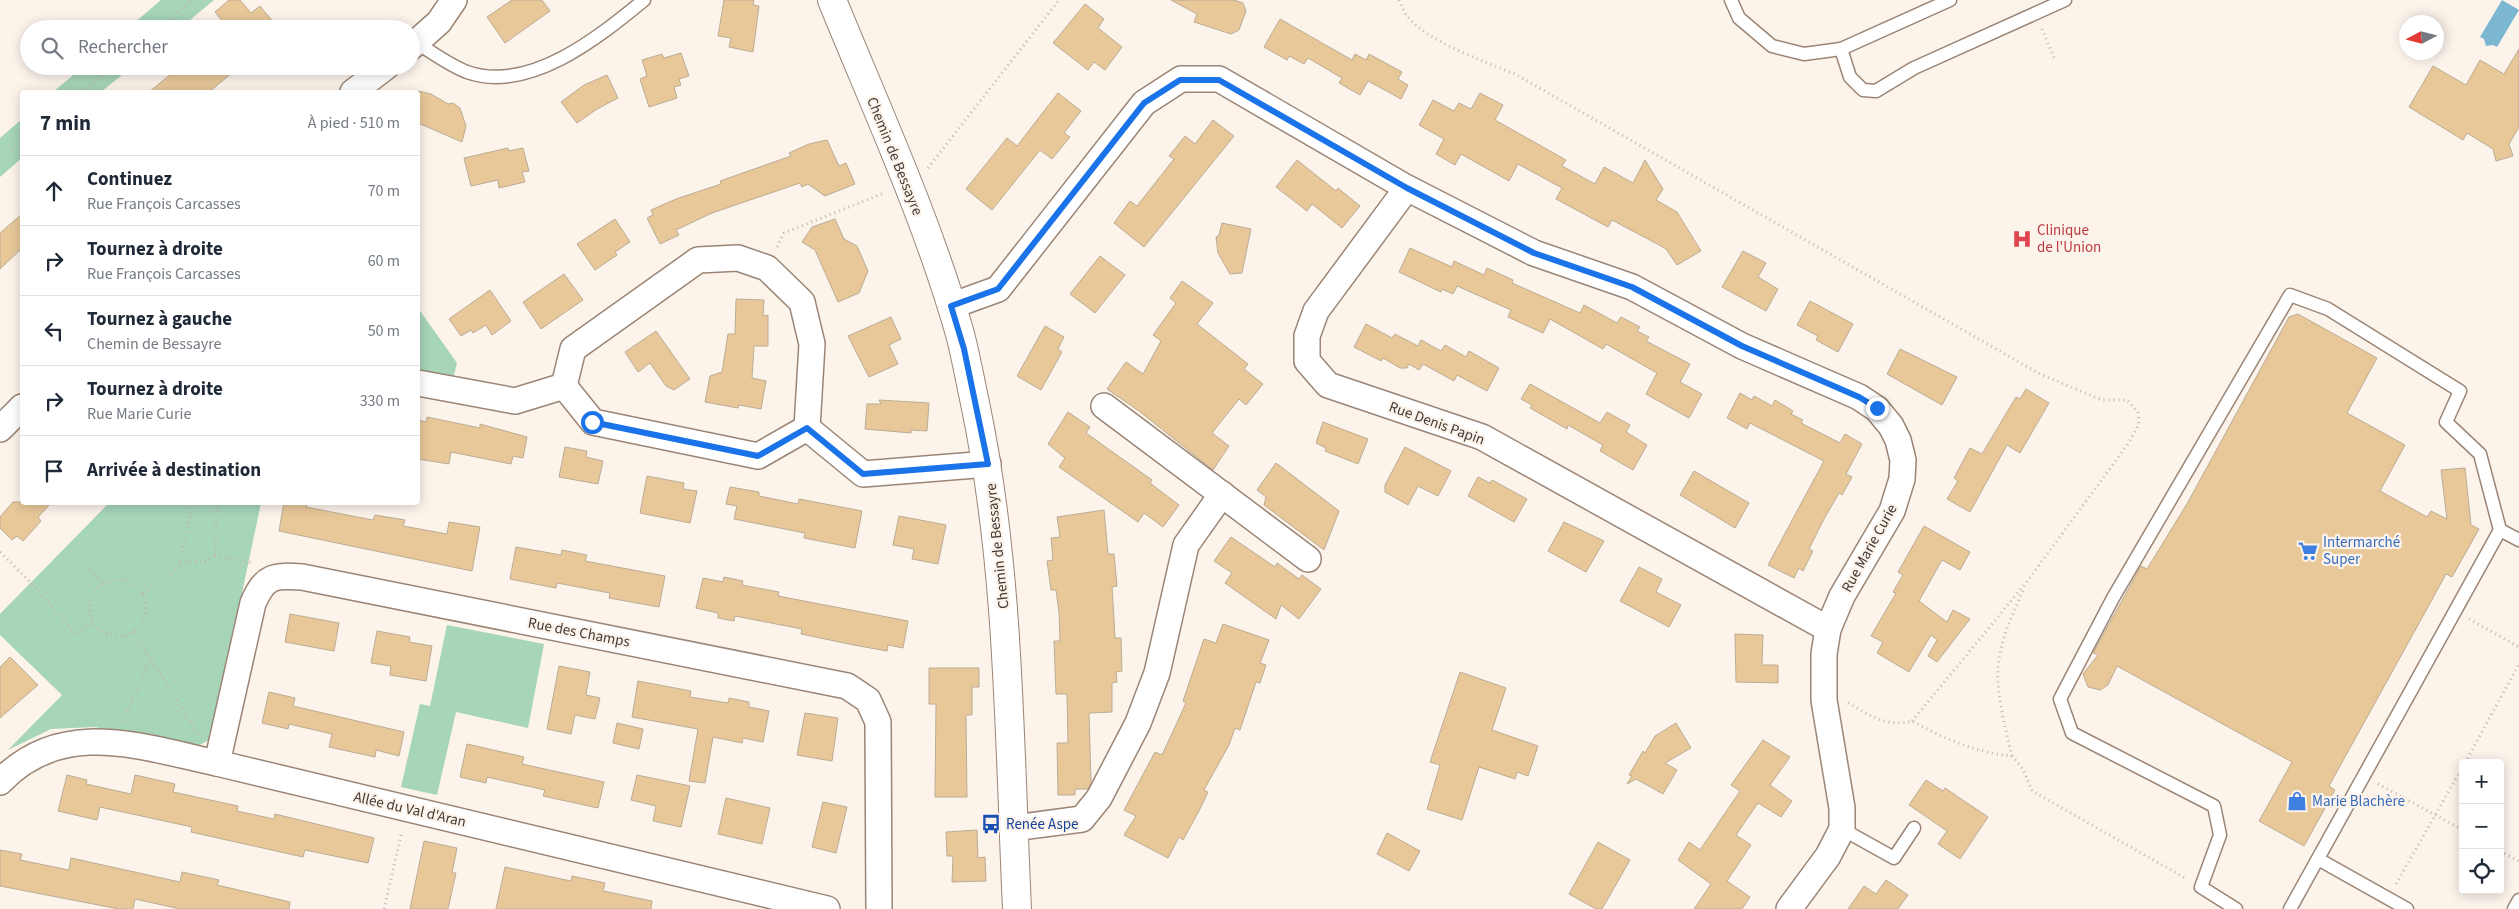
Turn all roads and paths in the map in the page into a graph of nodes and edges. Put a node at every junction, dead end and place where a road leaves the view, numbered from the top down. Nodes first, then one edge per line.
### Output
1 (192, 0) edge
2 (454, 0) edge
3 (644, 0) edge
4 (832, 0) edge
5 (1059, 0) edge
6 (1399, 0) edge
7 (1731, 0) edge
8 (1950, 0) edge
9 (2065, 0) edge
10 (169, 20) edge
11 (420, 39) edge
12 (420, 48) edge
13 (1841, 49) junction
14 (103, 75) edge
15 (375, 75) edge
16 (84, 90) edge
17 (356, 90) edge
18 (20, 144) edge
19 (0, 161) edge
20 (908, 184) junction
21 (1407, 188) junction
22 (767, 268) junction
23 (951, 306) junction
24 (420, 383) edge
25 (564, 386) junction
26 (1104, 406) dead end
27 (20, 409) edge
28 (807, 428) junction
29 (0, 429) edge
30 (988, 464) junction
31 (1222, 494) junction
32 (192, 505) edge
33 (217, 505) edge
34 (2500, 530) junction
35 (2519, 540) edge
36 (0, 552) edge
37 (215, 554) junction
38 (1308, 559) dead end
39 (180, 562) junction
40 (89, 570) dead end
41 (273, 577) junction
42 (104, 583) junction
43 (2026, 584) junction
44 (143, 594) junction
45 (2469, 619) dead end
46 (94, 623) junction
47 (1828, 629) junction
48 (134, 632) junction
49 (2519, 647) edge
50 (150, 660) junction
51 (2519, 664) edge
52 (1824, 700) junction
53 (1912, 722) junction
54 (122, 742) junction
55 (2012, 756) junction
56 (2467, 759) edge
57 (217, 763) junction
58 (2459, 773) edge
59 (0, 782) edge
60 (2378, 784) dead end
61 (407, 808) junction
62 (2435, 815) junction
63 (1014, 828) junction
64 (1914, 828) dead end
65 (2459, 828) edge
66 (1842, 829) junction
67 (2504, 853) edge
68 (2318, 859) junction
69 (2519, 861) edge
70 (2201, 887) junction
71 (2388, 898) junction
72 (2519, 900) edge
73 (384, 909) edge
74 (827, 909) edge
75 (879, 909) edge
76 (1017, 909) edge
77 (1789, 909) edge
78 (2236, 909) edge
79 (2290, 909) edge
80 (2408, 909) edge
81 (2514, 909) edge

1 - 10 path
2 - 11 street
3 - 12 lane
4 - 20 street, Chemin de Bessayre
5 - 20 path
6 - 43 path
7 - 13 lane
8 - 13 lane
9 - 13 lane
14 - 16 path
15 - 17 street
18 - 19 path
20 - 22 path
20 - 23 street, Chemin de Bessayre
21 - 23 street, Rue Marie Curie
21 - 47 street, Rue Marie Curie
21 - 47 street, Rue Denis Papin
22 - 25 street
22 - 28 street
23 - 30 street, Chemin de Bessayre
24 - 25 street
25 - 28 street
26 - 31 street
27 - 29 street
28 - 30 street
30 - 63 street, Chemin de Bessayre
31 - 38 street
31 - 63 street
32 - 39 path
33 - 37 path
34 - 35 lane
34 - 68 lane
34 - 70 lane
36 - 46 path
37 - 39 path
37 - 41 path
39 - 44 path
40 - 42 path
41 - 57 street
41 - 75 street, Rue des Champs
42 - 44 path
42 - 46 path
43 - 53 path
43 - 55 path
44 - 48 path
45 - 49 path
46 - 48 path
47 - 52 street, Rue Marie Curie
48 - 50 path
50 - 54 path
50 - 57 path
51 - 56 path
52 - 53 path
52 - 66 street, Rue Marie Curie
53 - 55 path
54 - 57 street, Allée du Val d'Aran
54 - 59 street, Allée du Val d'Aran
55 - 70 path
57 - 61 street, Allée du Val d'Aran
58 - 62 path
60 - 62 path
61 - 73 path
61 - 74 street, Allée du Val d'Aran
62 - 65 path
62 - 71 path
63 - 76 street, Chemin de Bessayre
64 - 66 lane
66 - 77 street
67 - 69 path
68 - 71 lane
68 - 79 lane
70 - 78 lane
71 - 80 lane
72 - 81 lane

